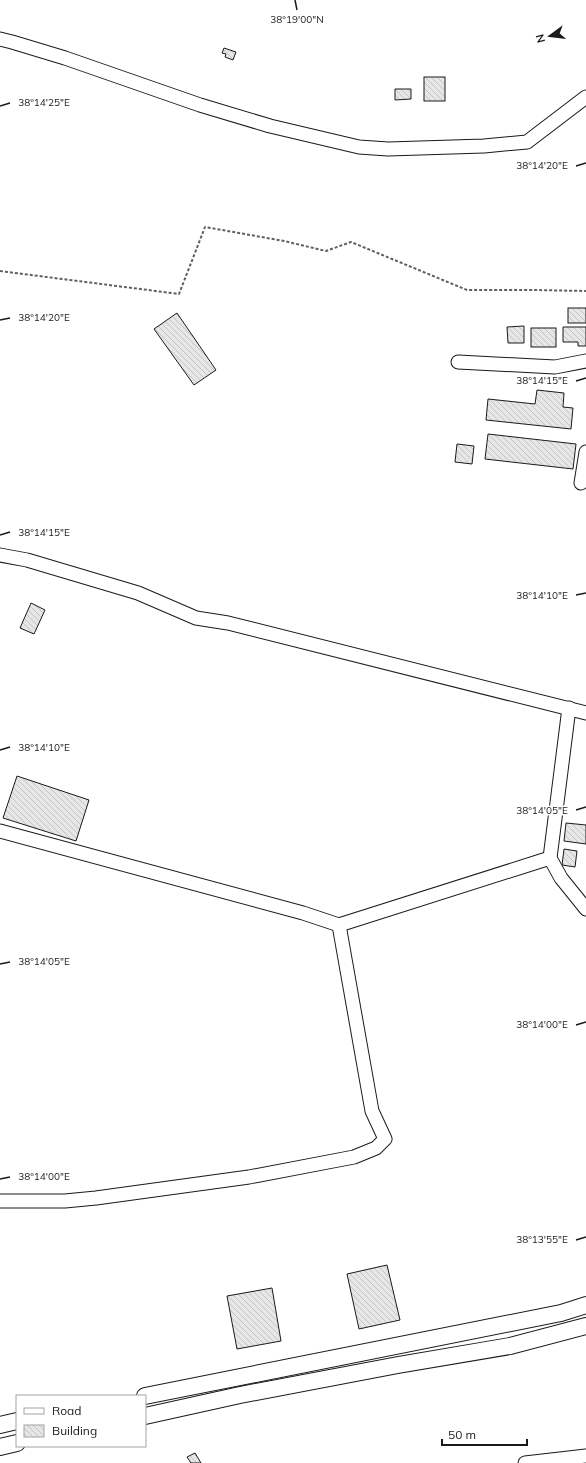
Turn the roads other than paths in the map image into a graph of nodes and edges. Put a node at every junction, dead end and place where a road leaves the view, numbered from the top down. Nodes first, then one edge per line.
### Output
1 (0, 39) edge
2 (586, 97) edge
3 (586, 361) edge
4 (458, 362) dead end
5 (586, 452) edge
6 (581, 483) dead end
7 (0, 555) edge
8 (569, 708) junction
9 (586, 712) edge
10 (0, 831) edge
11 (550, 858) junction
12 (586, 909) edge
13 (339, 925) junction
14 (0, 1201) edge
15 (586, 1305) edge
16 (586, 1326) edge
17 (146, 1396) edge
18 (146, 1416) edge
19 (16, 1421) edge
20 (0, 1425) edge
21 (16, 1443) edge
22 (0, 1447) edge
23 (586, 1456) edge
24 (525, 1463) edge

1 - 2 street
3 - 4 street
5 - 6 street
7 - 8 street
8 - 9 street
8 - 11 street
10 - 13 street
11 - 12 street
11 - 13 street
13 - 14 street
15 - 17 main road
16 - 18 main road
19 - 20 main road
21 - 22 main road
23 - 24 street

